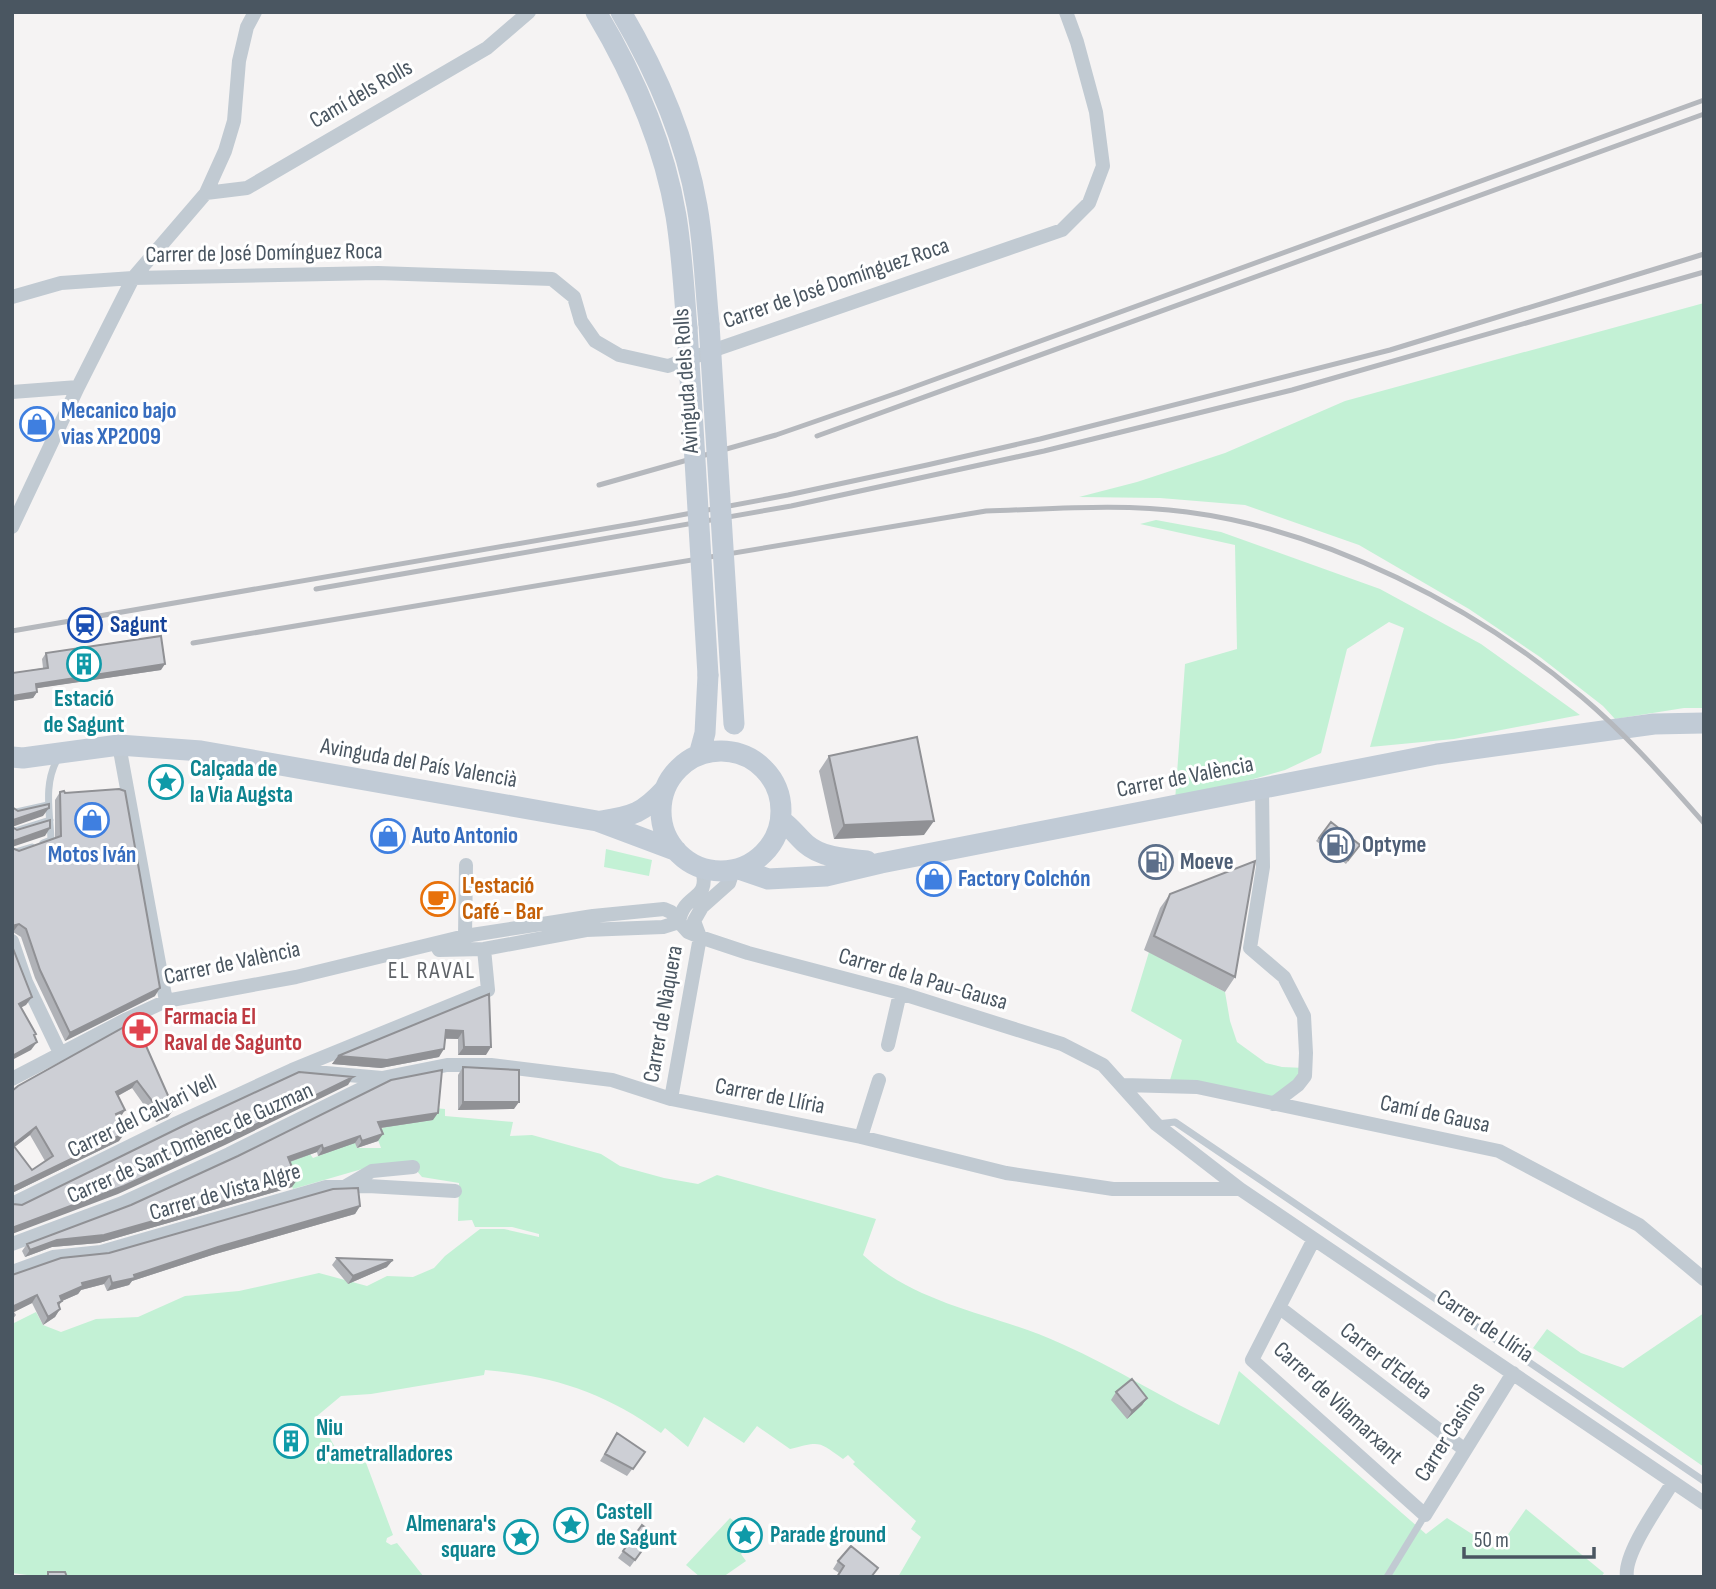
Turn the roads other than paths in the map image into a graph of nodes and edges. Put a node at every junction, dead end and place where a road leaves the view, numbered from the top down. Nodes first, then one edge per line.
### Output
1 (255, 12) edge
2 (529, 12) edge
3 (621, 12) edge
4 (1066, 12) edge
5 (595, 13) edge
6 (206, 193) junction
7 (133, 278) junction
8 (12, 297) edge
9 (78, 387) junction
10 (12, 391) edge
11 (12, 527) edge
12 (1704, 723) edge
13 (119, 745) junction
14 (62, 752) junction
15 (699, 755) junction
16 (751, 759) junction
17 (16, 760) edge
18 (665, 789) junction
19 (1262, 789) junction
20 (48, 804) junction
21 (12, 813) edge
22 (50, 820) junction
23 (781, 820) junction
24 (597, 821) junction
25 (12, 832) edge
26 (677, 851) junction
27 (12, 853) edge
28 (881, 863) junction
29 (466, 865) dead end
30 (702, 868) junction
31 (736, 870) junction
32 (674, 919) junction
33 (465, 936) junction
34 (699, 937) junction
35 (12, 941) edge
36 (436, 945) junction
37 (484, 949) junction
38 (900, 993) junction
39 (166, 1002) junction
40 (888, 1045) dead end
41 (61, 1055) junction
42 (292, 1070) junction
43 (383, 1078) junction
44 (12, 1079) edge
45 (879, 1080) dead end
46 (1123, 1085) junction
47 (671, 1099) junction
48 (1273, 1104) junction
49 (1156, 1124) junction
50 (861, 1137) junction
51 (413, 1167) dead end
52 (345, 1186) junction
53 (1240, 1189) junction
54 (455, 1191) dead end
55 (12, 1204) edge
56 (1314, 1239) junction
57 (13, 1243) edge
58 (12, 1272) edge
59 (1704, 1279) edge
60 (1280, 1308) junction
61 (1513, 1373) junction
62 (1465, 1450) junction
63 (1704, 1481) edge
64 (1674, 1482) junction
65 (1704, 1503) edge
66 (1425, 1515) junction
67 (1387, 1577) edge
68 (1627, 1577) edge

1 - 6 street
2 - 6 street, Camí dels Rolls
3 - 16 main road, Avinguda dels Rolls, bridge
4 - 7 street, Carrer de José Domínguez Roca
5 - 15 main road, Avinguda dels Rolls, bridge
6 - 7 street
7 - 8 street
7 - 9 street
9 - 10 street
9 - 11 street
12 - 19 main road, Carrer de València
13 - 14 main road, Avinguda del País Valencià
13 - 24 main road, Avinguda del País Valencià
13 - 39 street
14 - 17 main road, Avinguda del País Valencià
14 - 20 lane
15 - 16 main road
15 - 18 main road
16 - 23 main road
18 - 24 main road, Avinguda del País Valencià
18 - 26 main road
19 - 28 main road, Carrer de València
19 - 48 street
20 - 21 lane
20 - 22 lane
22 - 25 lane
22 - 27 lane
23 - 28 main road, Carrer de València
23 - 31 main road
24 - 26 main road, Avinguda del País Valencià
26 - 30 main road
28 - 31 main road, Carrer de València
29 - 33 street
30 - 31 main road
30 - 32 street
31 - 34 street, Carrer de Nàquera
32 - 33 street, Carrer de València
32 - 34 street
32 - 37 street, Carrer de València
33 - 36 street, Carrer de València
34 - 38 street, Carrer de la Pau-Gausa
34 - 47 street, Carrer de Nàquera
35 - 41 street
36 - 37 street, Carrer de València
36 - 39 street, Carrer de València
37 - 42 street, Carrer del Calvari Vell
38 - 40 street
38 - 46 street, Carrer de la Pau-Gausa
39 - 41 street, Carrer de València
41 - 44 street, Carrer de València
42 - 43 street, Carrer de Llíria
42 - 55 street, Carrer del Calvari Vell
43 - 47 street, Carrer de Llíria
43 - 57 street, Carrer de Sant Dmènec de Guzman
45 - 50 street
46 - 48 street, Camí de Gausa
46 - 49 street, Carrer de la Pau-Gausa
47 - 50 street, Carrer de Llíria
48 - 59 street, Camí de Gausa
49 - 53 street, Carrer de Llíria
49 - 63 lane
50 - 53 street, Carrer de Llíria
51 - 52 street
52 - 54 street, Carrer de Vista Algre
52 - 58 street, Carrer de Vista Algre
53 - 56 street, Carrer de Llíria
56 - 60 street, Carrer de Vilamarxant
56 - 61 street, Carrer de Llíria
60 - 62 street, Carrer d'Edeta
60 - 66 street, Carrer de Vilamarxant
61 - 62 street, Carrer Casinos
61 - 64 street, Carrer de Llíria
62 - 66 street, Carrer Casinos
64 - 65 street, Carrer de Llíria
64 - 68 street
66 - 67 lane

